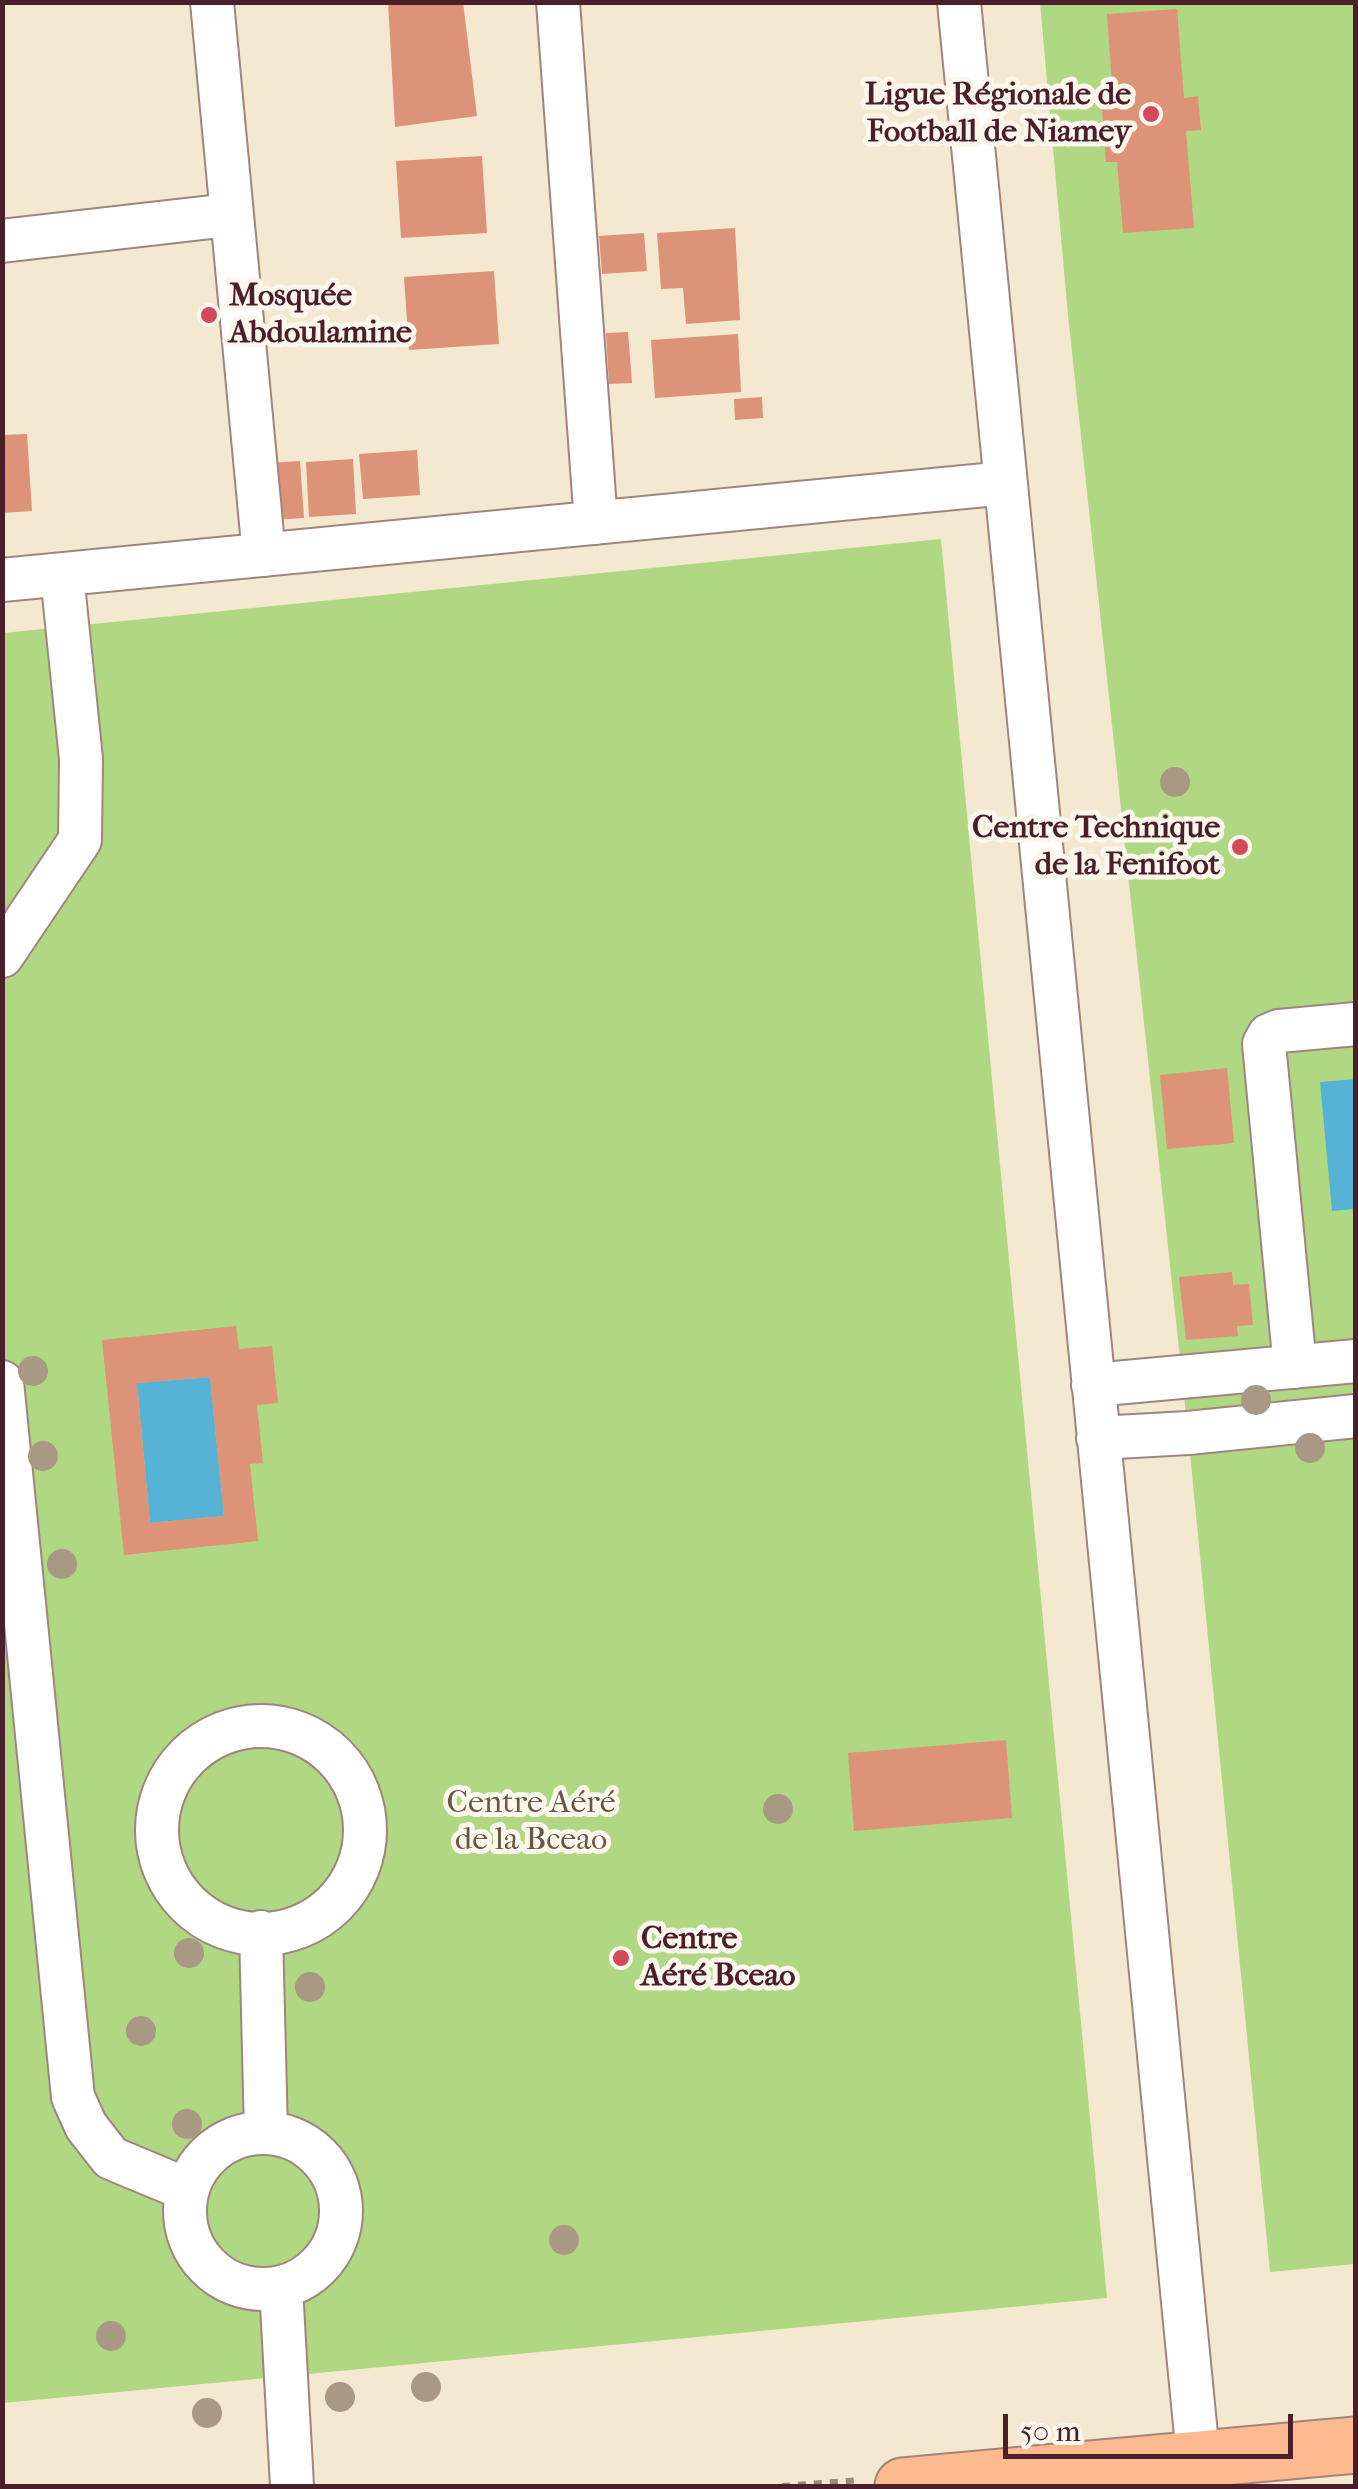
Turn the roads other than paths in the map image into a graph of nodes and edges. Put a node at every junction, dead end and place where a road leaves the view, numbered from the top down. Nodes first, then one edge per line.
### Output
1 (212, 2) edge
2 (558, 2) edge
3 (959, 2) edge
4 (229, 216) junction
5 (2, 240) edge
6 (1006, 483) junction
7 (596, 523) junction
8 (264, 555) junction
9 (62, 574) junction
10 (2, 580) edge
11 (2, 956) edge
12 (1356, 1024) edge
13 (1356, 1361) edge
14 (1295, 1367) junction
15 (2, 1382) edge
16 (1094, 1385) junction
17 (1356, 1416) edge
18 (1098, 1438) junction
19 (260, 1932) junction
20 (266, 2134) junction
21 (188, 2190) junction
22 (280, 2287) junction
23 (1356, 2445) edge
24 (1199, 2473) edge
25 (292, 2486) edge
26 (903, 2486) edge

1 - 4 street
2 - 7 street
3 - 6 street
4 - 5 street
4 - 8 street
6 - 7 street
6 - 16 street
7 - 8 street
8 - 9 street
9 - 10 street
9 - 11 street
12 - 14 street
13 - 14 street
14 - 16 street
15 - 21 street
16 - 18 street
17 - 18 street
18 - 24 street
19 - 19 street
19 - 20 street
20 - 21 street
20 - 22 street
21 - 22 street
22 - 25 street
23 - 24 main road
24 - 26 main road

